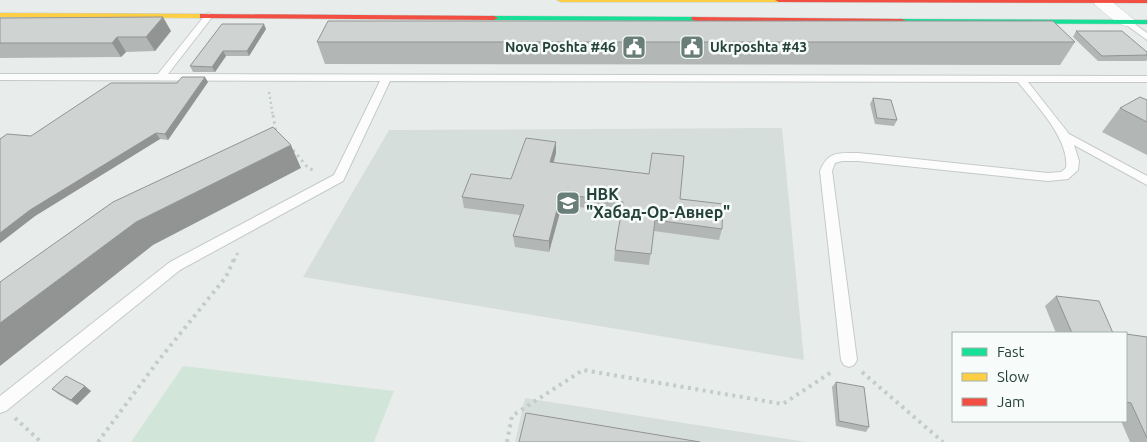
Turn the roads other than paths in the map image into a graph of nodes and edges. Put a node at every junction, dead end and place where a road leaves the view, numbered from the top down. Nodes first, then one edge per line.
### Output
1 (561, 0) edge
2 (703, 1) edge
3 (1102, 1) edge
4 (1147, 1) edge
5 (0, 15) edge
6 (209, 16) junction
7 (1128, 22) junction
8 (1147, 22) edge
9 (1147, 38) edge
10 (162, 76) junction
11 (0, 77) edge
12 (387, 77) junction
13 (1021, 79) junction
14 (1147, 79) edge
15 (1065, 136) junction
16 (1147, 181) edge
17 (849, 360) road end
18 (0, 406) edge

1 - 2 street
2 - 3 street
3 - 4 street
3 - 7 street
5 - 6 street
6 - 7 street
6 - 10 lane
7 - 8 street
7 - 9 lane
10 - 11 lane
10 - 12 lane
12 - 13 lane
12 - 18 lane
13 - 14 lane
13 - 15 lane
15 - 16 lane
15 - 17 lane

